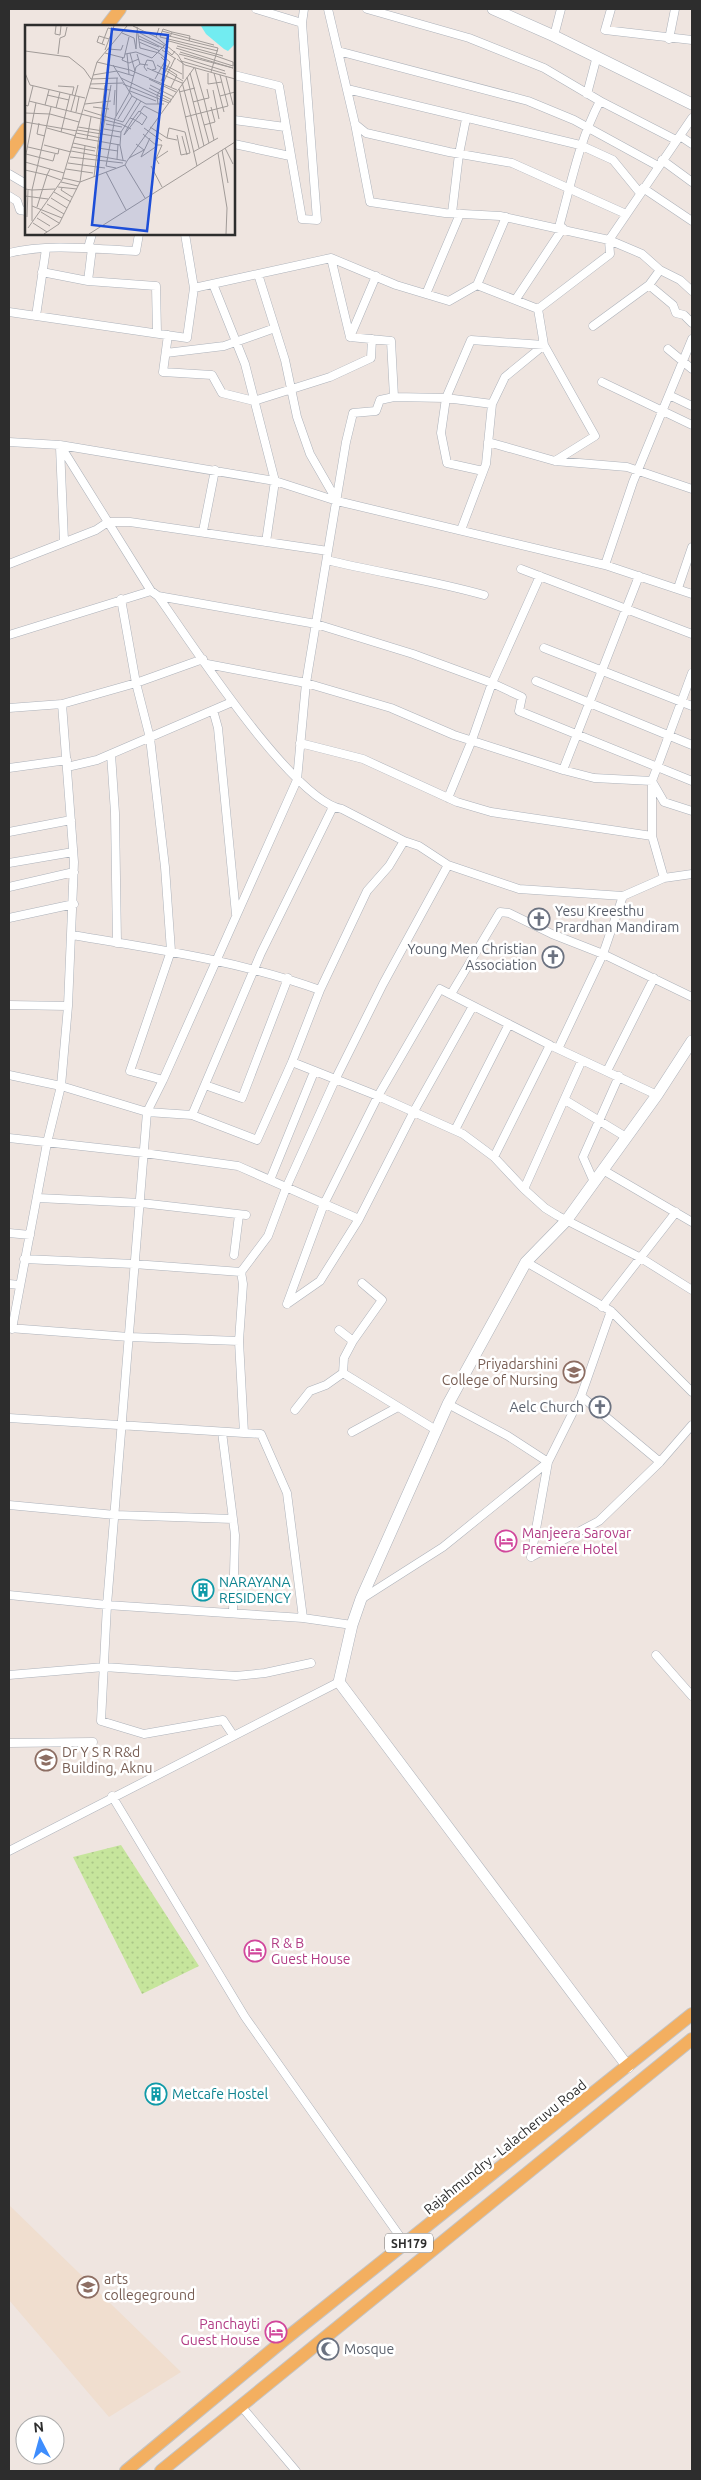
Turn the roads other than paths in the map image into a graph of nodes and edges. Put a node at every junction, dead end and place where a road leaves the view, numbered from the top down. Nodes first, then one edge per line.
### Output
1 (120, 9) edge
2 (256, 9) edge
3 (304, 9) edge
4 (328, 9) edge
5 (367, 9) edge
6 (493, 9) edge
7 (561, 9) edge
8 (611, 9) edge
9 (676, 9) edge
10 (302, 23) junction
11 (108, 25) edge
12 (553, 35) junction
13 (669, 39) junction
14 (692, 40) edge
15 (338, 51) junction
16 (598, 56) junction
17 (235, 75) edge
18 (347, 89) junction
19 (588, 94) junction
20 (600, 101) junction
21 (692, 104) edge
22 (692, 118) edge
23 (466, 119) junction
24 (235, 120) edge
25 (355, 124) junction
26 (285, 127) junction
27 (586, 127) junction
28 (25, 132) edge
29 (678, 138) junction
30 (235, 144) edge
31 (692, 144) edge
32 (580, 145) junction
33 (9, 153) edge
34 (459, 154) junction
35 (290, 156) junction
36 (660, 163) junction
37 (9, 174) edge
38 (692, 182) edge
39 (25, 183) edge
40 (570, 189) junction
41 (641, 190) junction
42 (9, 196) edge
43 (25, 211) edge
44 (456, 214) junction
45 (626, 214) junction
46 (506, 217) junction
47 (691, 217) edge
48 (561, 228) junction
49 (92, 235) edge
50 (139, 235) edge
51 (185, 235) edge
52 (609, 240) junction
53 (46, 248) junction
54 (90, 248) junction
55 (9, 253) edge
56 (332, 258) junction
57 (660, 270) junction
58 (42, 272) junction
59 (258, 274) junction
60 (376, 276) junction
61 (88, 281) junction
62 (213, 284) junction
63 (649, 285) junction
64 (477, 286) junction
65 (194, 288) junction
66 (692, 291) edge
67 (426, 294) junction
68 (516, 300) junction
69 (538, 309) junction
70 (9, 312) edge
71 (36, 316) junction
72 (692, 323) edge
73 (593, 326) dead end
74 (275, 328) junction
75 (157, 333) junction
76 (168, 335) junction
77 (350, 337) junction
78 (372, 339) junction
79 (692, 339) edge
80 (236, 342) junction
81 (544, 345) junction
82 (668, 349) dead end
83 (166, 353) junction
84 (683, 361) junction
85 (692, 369) edge
86 (602, 382) dead end
87 (291, 389) junction
88 (669, 396) junction
89 (394, 397) junction
90 (446, 398) junction
91 (254, 401) junction
92 (492, 404) junction
93 (692, 406) edge
94 (663, 411) junction
95 (692, 425) edge
96 (9, 442) edge
97 (488, 442) junction
98 (60, 445) junction
99 (555, 461) junction
100 (214, 470) junction
101 (638, 470) junction
102 (483, 471) junction
103 (275, 481) junction
104 (692, 490) edge
105 (337, 501) junction
106 (108, 522) junction
107 (461, 530) junction
108 (203, 531) junction
109 (64, 541) junction
110 (266, 542) junction
111 (692, 547) edge
112 (328, 551) junction
113 (327, 560) junction
114 (9, 564) edge
115 (605, 565) junction
116 (521, 568) dead end
117 (540, 576) junction
118 (639, 576) junction
119 (678, 588) junction
120 (151, 591) junction
121 (692, 594) edge
122 (484, 595) dead end
123 (158, 596) junction
124 (121, 598) junction
125 (626, 608) junction
126 (316, 624) junction
127 (692, 634) edge
128 (9, 635) edge
129 (544, 648) dead end
130 (205, 662) junction
131 (601, 670) junction
132 (692, 673) edge
133 (536, 681) dead end
134 (136, 683) junction
135 (306, 683) junction
136 (492, 684) junction
137 (232, 702) junction
138 (681, 702) junction
139 (588, 703) junction
140 (62, 704) junction
141 (692, 706) edge
142 (9, 708) edge
143 (212, 710) junction
144 (576, 735) junction
145 (669, 736) junction
146 (150, 738) junction
147 (471, 740) junction
148 (300, 743) junction
149 (692, 745) edge
150 (111, 754) junction
151 (67, 764) junction
152 (9, 768) edge
153 (657, 768) junction
154 (563, 770) junction
155 (296, 780) junction
156 (652, 781) junction
157 (692, 781) edge
158 (448, 798) junction
159 (333, 807) junction
160 (692, 811) edge
161 (71, 820) junction
162 (9, 832) edge
163 (652, 836) junction
164 (404, 841) junction
165 (73, 852) junction
166 (9, 863) edge
167 (448, 864) junction
168 (74, 872) junction
169 (692, 874) edge
170 (664, 878) junction
171 (9, 887) edge
172 (623, 896) junction
173 (74, 904) junction
174 (236, 916) junction
175 (9, 918) edge
176 (72, 936) junction
177 (117, 942) junction
178 (171, 952) junction
179 (603, 954) junction
180 (216, 960) junction
181 (254, 970) junction
182 (288, 978) junction
183 (654, 978) junction
184 (320, 990) junction
185 (451, 994) junction
186 (692, 997) edge
187 (9, 1005) edge
188 (68, 1006) junction
189 (473, 1006) junction
190 (508, 1024) junction
191 (692, 1041) edge
192 (550, 1045) junction
193 (558, 1049) junction
194 (582, 1060) junction
195 (292, 1062) junction
196 (607, 1071) junction
197 (314, 1072) junction
198 (9, 1075) edge
199 (619, 1076) junction
200 (163, 1080) junction
201 (336, 1080) junction
202 (205, 1085) junction
203 (61, 1086) junction
204 (658, 1095) junction
205 (378, 1096) junction
206 (565, 1100) junction
207 (147, 1112) junction
208 (413, 1113) junction
209 (192, 1115) junction
210 (599, 1120) junction
211 (455, 1130) junction
212 (626, 1137) junction
213 (9, 1138) edge
214 (47, 1144) junction
215 (9, 1145) edge
216 (144, 1153) junction
217 (494, 1157) junction
218 (603, 1170) junction
219 (270, 1180) junction
220 (594, 1182) junction
221 (286, 1188) junction
222 (524, 1189) junction
223 (38, 1198) junction
224 (141, 1203) junction
225 (324, 1204) junction
226 (676, 1212) junction
227 (359, 1218) junction
228 (566, 1221) junction
229 (692, 1222) edge
230 (9, 1233) edge
231 (30, 1235) junction
232 (234, 1255) dead end
233 (641, 1258) junction
234 (24, 1260) junction
235 (526, 1262) junction
236 (134, 1264) junction
237 (242, 1272) junction
238 (362, 1283) dead end
239 (9, 1284) edge
240 (20, 1285) junction
241 (692, 1290) edge
242 (602, 1307) junction
243 (611, 1311) junction
244 (10, 1329) edge
245 (339, 1330) dead end
246 (129, 1337) junction
247 (240, 1341) junction
248 (353, 1341) junction
249 (343, 1373) junction
250 (692, 1392) edge
251 (580, 1396) junction
252 (448, 1404) junction
253 (398, 1407) junction
254 (295, 1410) dead end
255 (9, 1418) edge
256 (692, 1424) edge
257 (122, 1427) junction
258 (436, 1430) junction
259 (222, 1432) junction
260 (352, 1432) dead end
261 (244, 1433) junction
262 (548, 1462) junction
263 (660, 1462) junction
264 (9, 1505) edge
265 (115, 1515) junction
266 (233, 1520) junction
267 (9, 1595) edge
268 (361, 1599) junction
269 (107, 1604) junction
270 (234, 1612) junction
271 (303, 1618) junction
272 (352, 1625) junction
273 (656, 1655) dead end
274 (311, 1663) dead end
275 (104, 1667) junction
276 (9, 1674) edge
277 (338, 1682) junction
278 (692, 1696) edge
279 (233, 1735) junction
280 (94, 1742) dead end
281 (9, 1743) edge
282 (112, 1796) junction
283 (9, 1851) edge
284 (692, 2014) edge
285 (692, 2039) edge
286 (628, 2068) junction
287 (406, 2245) junction
288 (241, 2406) junction
289 (126, 2471) edge
290 (161, 2471) edge
291 (296, 2471) edge

1 - 11 main road
2 - 10 street
3 - 10 street
4 - 15 street
5 - 19 street
6 - 12 street
7 - 12 street
8 - 13 street
9 - 13 street
10 - 35 street
12 - 16 street
13 - 14 street
15 - 18 street
15 - 27 street
16 - 19 street
16 - 21 street
17 - 26 street
18 - 23 street
18 - 25 street
19 - 20 street
20 - 27 street
20 - 29 street
22 - 29 street
23 - 32 street
23 - 34 street
24 - 26 street
25 - 34 street
25 - 44 street
26 - 35 street
27 - 32 street
27 - 36 street
28 - 33 main road
29 - 31 street
29 - 36 street
30 - 35 street
32 - 40 street
32 - 41 street
34 - 40 street
34 - 44 street
36 - 38 street
36 - 41 street
37 - 39 street
40 - 45 street
40 - 48 street
41 - 45 street
41 - 47 street
42 - 43 street
44 - 46 street
44 - 67 street
45 - 52 street
46 - 48 street
46 - 64 street
48 - 52 street
48 - 68 street
49 - 54 street
50 - 54 street
51 - 65 street
52 - 57 street
52 - 69 street
53 - 54 street
53 - 55 street
53 - 58 street
54 - 61 street
56 - 59 street
56 - 60 street
56 - 77 street
57 - 63 street
57 - 66 street
58 - 61 street
58 - 71 street
59 - 62 street
59 - 74 street
60 - 67 street
60 - 77 street
61 - 75 street
62 - 65 street
62 - 80 street
63 - 72 street
63 - 73 street
64 - 67 street
64 - 68 street
65 - 76 street
68 - 69 street
69 - 81 street
70 - 71 street
71 - 75 street
74 - 80 street
74 - 87 street
75 - 76 street
76 - 83 street
77 - 78 street
78 - 87 street
78 - 89 street
79 - 84 street
80 - 83 street
80 - 91 street
81 - 90 street
81 - 92 street
81 - 99 street
82 - 84 street
83 - 91 street
84 - 85 street
84 - 88 street
86 - 94 street
87 - 91 street
87 - 105 street
88 - 93 street
88 - 94 street
89 - 90 street
89 - 105 street
90 - 92 street
90 - 102 street
91 - 103 street
92 - 97 street
94 - 95 street
94 - 101 street
96 - 98 street
97 - 99 street
97 - 102 street
98 - 100 street
98 - 106 street
98 - 109 street
99 - 101 street
100 - 103 street
100 - 108 street
101 - 104 street
101 - 115 street
102 - 107 street
103 - 105 street
103 - 110 street
105 - 107 street
105 - 112 street
106 - 108 street
106 - 109 street
106 - 120 street
107 - 115 street
108 - 110 street
109 - 114 street
110 - 112 street
111 - 119 street
112 - 113 street
113 - 122 street
113 - 126 street
115 - 118 street
116 - 117 street
117 - 125 street
117 - 136 street
118 - 119 street
118 - 125 street
119 - 121 street
120 - 123 street
120 - 124 street
123 - 126 street
123 - 130 street
124 - 128 street
124 - 134 street
125 - 127 street
125 - 131 street
126 - 135 street
126 - 136 street
129 - 131 street
130 - 134 street
130 - 135 street
130 - 137 street
131 - 138 street
131 - 139 street
132 - 138 street
133 - 139 street
134 - 140 street
134 - 146 street
135 - 147 street
135 - 148 street
136 - 144 street
136 - 147 street
137 - 143 street
137 - 155 street
138 - 141 street
138 - 145 street
139 - 144 street
139 - 145 street
140 - 142 street
140 - 151 street
143 - 146 street
143 - 174 street
144 - 153 street
144 - 154 street
145 - 149 street
145 - 153 street
146 - 150 street
146 - 178 street
147 - 154 street
147 - 158 street
148 - 155 street
148 - 158 street
150 - 151 street
150 - 177 street
151 - 152 street
151 - 161 street
153 - 156 street
153 - 157 street
154 - 156 street
155 - 159 street
155 - 174 street
156 - 160 street
156 - 163 street
158 - 163 street
159 - 164 street
159 - 181 street
161 - 162 street
161 - 165 street
163 - 170 street
164 - 167 street
164 - 184 street
165 - 166 street
165 - 168 street
167 - 172 street
167 - 201 street
168 - 171 street
168 - 173 street
169 - 170 street
170 - 172 street
172 - 179 street
173 - 175 street
173 - 176 street
174 - 180 street
176 - 177 street
176 - 188 street
177 - 178 street
178 - 180 street
178 - 200 street
179 - 183 street
179 - 185 street
179 - 193 street
180 - 181 street
180 - 200 street
181 - 182 street
181 - 202 street
182 - 184 street
182 - 202 street
183 - 186 street
183 - 196 street
184 - 195 street
185 - 189 street
185 - 205 street
187 - 188 street
188 - 203 street
189 - 190 street
189 - 208 street
190 - 192 street
190 - 211 street
191 - 204 street
192 - 193 street
192 - 217 street
193 - 194 street
194 - 196 street
194 - 206 street
195 - 197 street
195 - 209 street
196 - 199 street
197 - 201 street
197 - 219 street
198 - 203 street
199 - 204 street
199 - 210 street
200 - 207 street
201 - 205 street
201 - 221 street
202 - 209 street
203 - 207 street
203 - 214 street
204 - 212 street
205 - 208 street
205 - 225 street
206 - 210 street
206 - 222 street
207 - 209 street
207 - 216 street
208 - 211 street
208 - 227 street
210 - 212 street
210 - 220 street
211 - 217 street
212 - 218 street
213 - 214 street
213 - 215 street
214 - 216 street
214 - 223 street
216 - 219 street
216 - 224 street
217 - 222 street
218 - 220 street
218 - 226 street
219 - 221 street
220 - 228 street
221 - 225 street
221 - 237 street
222 - 228 street
223 - 224 street
223 - 231 street
224 - 232 street
224 - 236 street
225 - 227 street
225 - 227 street
226 - 229 street
226 - 233 street
228 - 233 street
228 - 235 street
230 - 231 street
231 - 234 street
233 - 241 street
233 - 242 street
234 - 236 street
234 - 240 street
235 - 242 street
235 - 252 street
236 - 237 street
236 - 246 street
237 - 247 street
238 - 248 street
239 - 240 street
240 - 244 street
242 - 243 street
243 - 250 street
243 - 251 street
244 - 246 street
245 - 248 street
246 - 247 street
246 - 257 street
247 - 261 street
248 - 249 street
249 - 253 street
249 - 254 street
251 - 262 street
251 - 263 street
252 - 258 street
252 - 262 street
253 - 258 street
253 - 260 street
255 - 257 street
256 - 263 street
257 - 259 street
257 - 265 street
258 - 268 street
259 - 261 street
259 - 266 street
261 - 271 street
262 - 263 street
262 - 268 street
264 - 265 street
265 - 266 street
265 - 269 street
266 - 270 street
267 - 269 street
268 - 272 street
269 - 270 street
269 - 275 street
270 - 271 street
271 - 272 street
272 - 277 street
273 - 278 street
274 - 275 street
275 - 276 street
275 - 279 street
277 - 279 street
277 - 286 street
279 - 282 street
280 - 281 street
282 - 283 street
282 - 287 street
284 - 286 main road, Rajahmundry - Lalacheruvu Road / SH179
285 - 288 main road, SH179
286 - 287 main road, Rajahmundry - Lalacheruvu Road / SH179
287 - 289 main road, Rajahmundry - Lalacheruvu Road / SH179
288 - 290 main road, SH179
288 - 291 street

